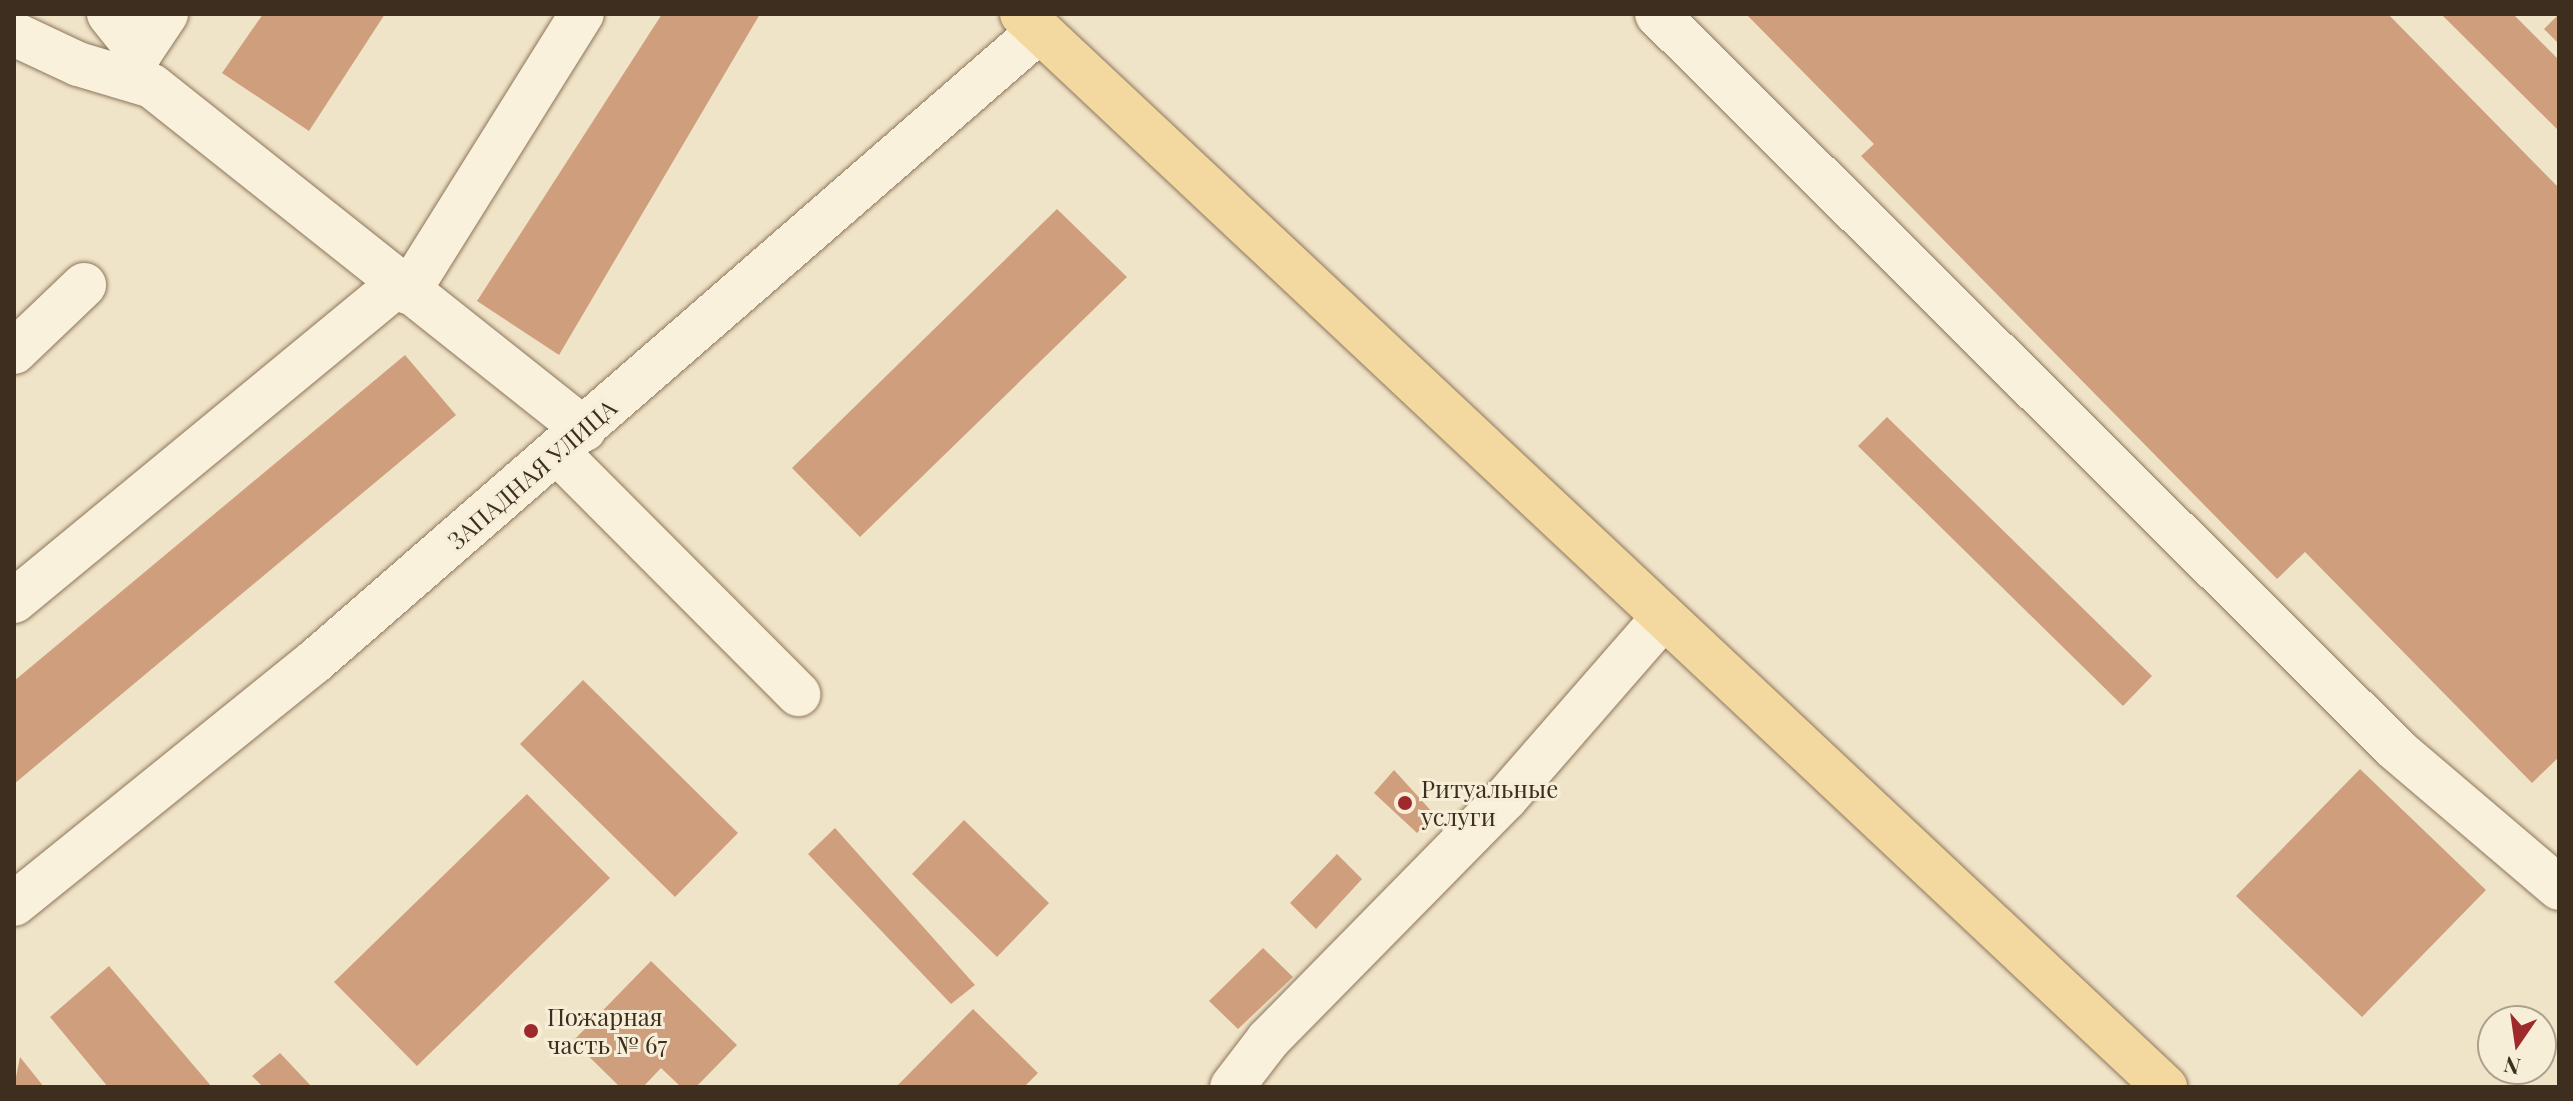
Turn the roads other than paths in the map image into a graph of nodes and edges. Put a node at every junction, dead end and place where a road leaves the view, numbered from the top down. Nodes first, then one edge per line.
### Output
1 (109, 14) edge
2 (166, 14) edge
3 (582, 14) edge
4 (1657, 14) edge
5 (1031, 23) edge
6 (14, 34) edge
7 (132, 65) junction
8 (84, 285) dead end
9 (403, 289) junction
10 (14, 352) edge
11 (570, 441) junction
12 (14, 601) edge
13 (1661, 620) junction
14 (798, 694) dead end
15 (2559, 888) edge
16 (14, 904) edge
17 (1232, 1087) edge
18 (2165, 1087) edge

1 - 7 street
2 - 7 street
3 - 9 street
4 - 15 street
5 - 11 street, ЗАПАДНАЯ УЛИЦА
5 - 13 main road
6 - 7 street
7 - 9 street
8 - 10 street
9 - 11 street
9 - 12 street
11 - 14 street
11 - 16 street, ЗАПАДНАЯ УЛИЦА
13 - 17 street
13 - 18 main road

